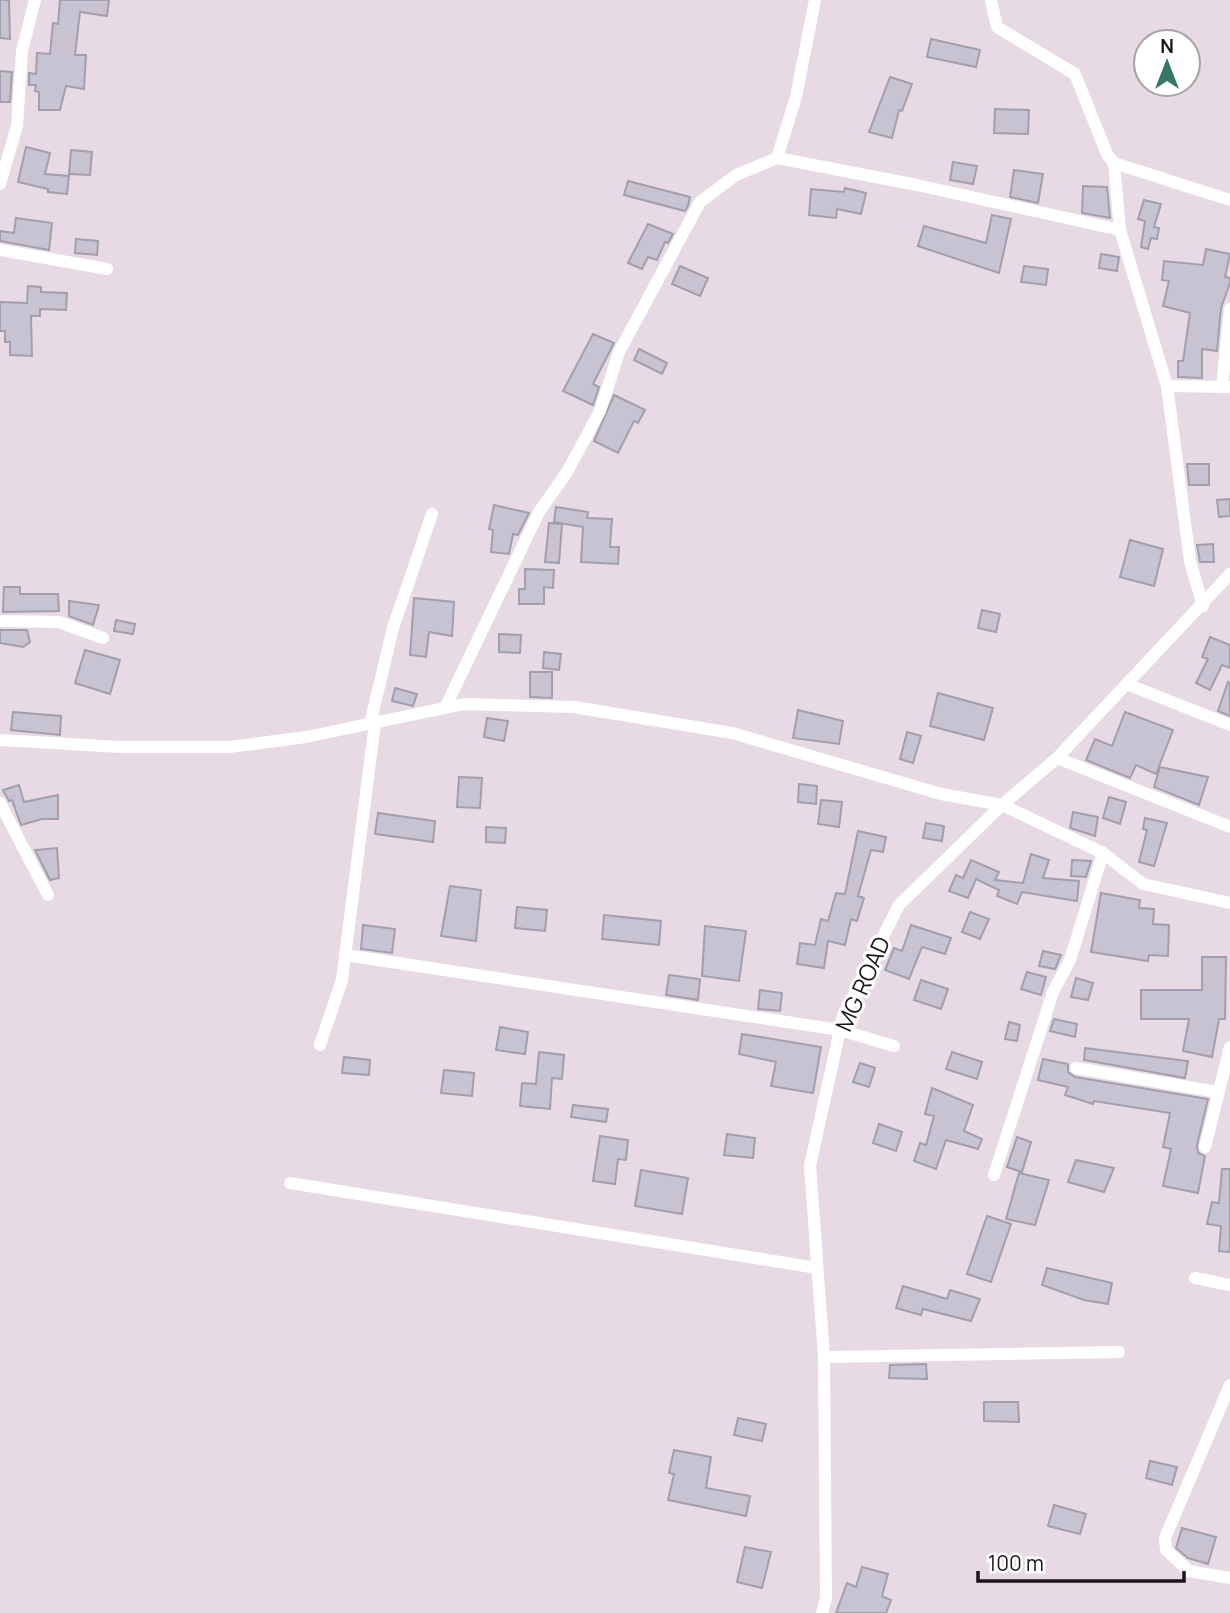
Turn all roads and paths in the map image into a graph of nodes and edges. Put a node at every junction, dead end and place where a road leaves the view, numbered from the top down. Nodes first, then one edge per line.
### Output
1 (35, 0) edge
2 (815, 0) edge
3 (991, 0) edge
4 (777, 158) junction
5 (1114, 163) junction
6 (0, 184) edge
7 (1230, 200) edge
8 (1120, 230) junction
9 (0, 250) edge
10 (107, 269) dead end
11 (1230, 309) edge
12 (1167, 386) junction
13 (1226, 386) edge
14 (432, 514) dead end
15 (1230, 574) edge
16 (1203, 606) junction
17 (0, 621) edge
18 (103, 638) dead end
19 (1129, 684) junction
20 (445, 708) junction
21 (373, 724) junction
22 (1230, 725) edge
23 (0, 740) edge
24 (1057, 758) junction
25 (1002, 805) junction
26 (1, 809) edge
27 (1230, 827) edge
28 (1103, 853) junction
29 (48, 895) dead end
30 (1230, 903) edge
31 (345, 955) junction
32 (839, 1030) junction
33 (320, 1045) dead end
34 (894, 1046) dead end
35 (1230, 1046) edge
36 (1076, 1068) dead end
37 (1218, 1092) junction
38 (1205, 1147) dead end
39 (994, 1175) dead end
40 (290, 1183) dead end
41 (817, 1268) junction
42 (1195, 1278) dead end
43 (1230, 1284) edge
44 (1119, 1352) dead end
45 (824, 1357) junction
46 (1230, 1385) edge
47 (1230, 1578) edge
48 (822, 1613) edge

1 - 6 street
2 - 4 street
3 - 5 street
4 - 8 street
4 - 20 street
5 - 7 street
5 - 8 street
8 - 12 street
9 - 10 street
11 - 13 street
12 - 13 street
12 - 16 street
14 - 21 street
15 - 16 street, MG ROAD
16 - 19 street, MG ROAD
17 - 18 street
19 - 22 street
19 - 24 street, MG ROAD
20 - 21 street
20 - 25 street
21 - 23 street
21 - 31 street
24 - 25 street, MG ROAD
24 - 27 street
25 - 28 street
25 - 32 street, MG ROAD
26 - 29 street
28 - 30 street
28 - 39 street
31 - 32 street
31 - 33 street
32 - 34 street
32 - 41 street, MG ROAD
35 - 37 street
36 - 37 street
37 - 38 street
40 - 41 street
41 - 45 street, MG ROAD
42 - 43 street
44 - 45 street
45 - 48 street, MG ROAD
46 - 47 street

